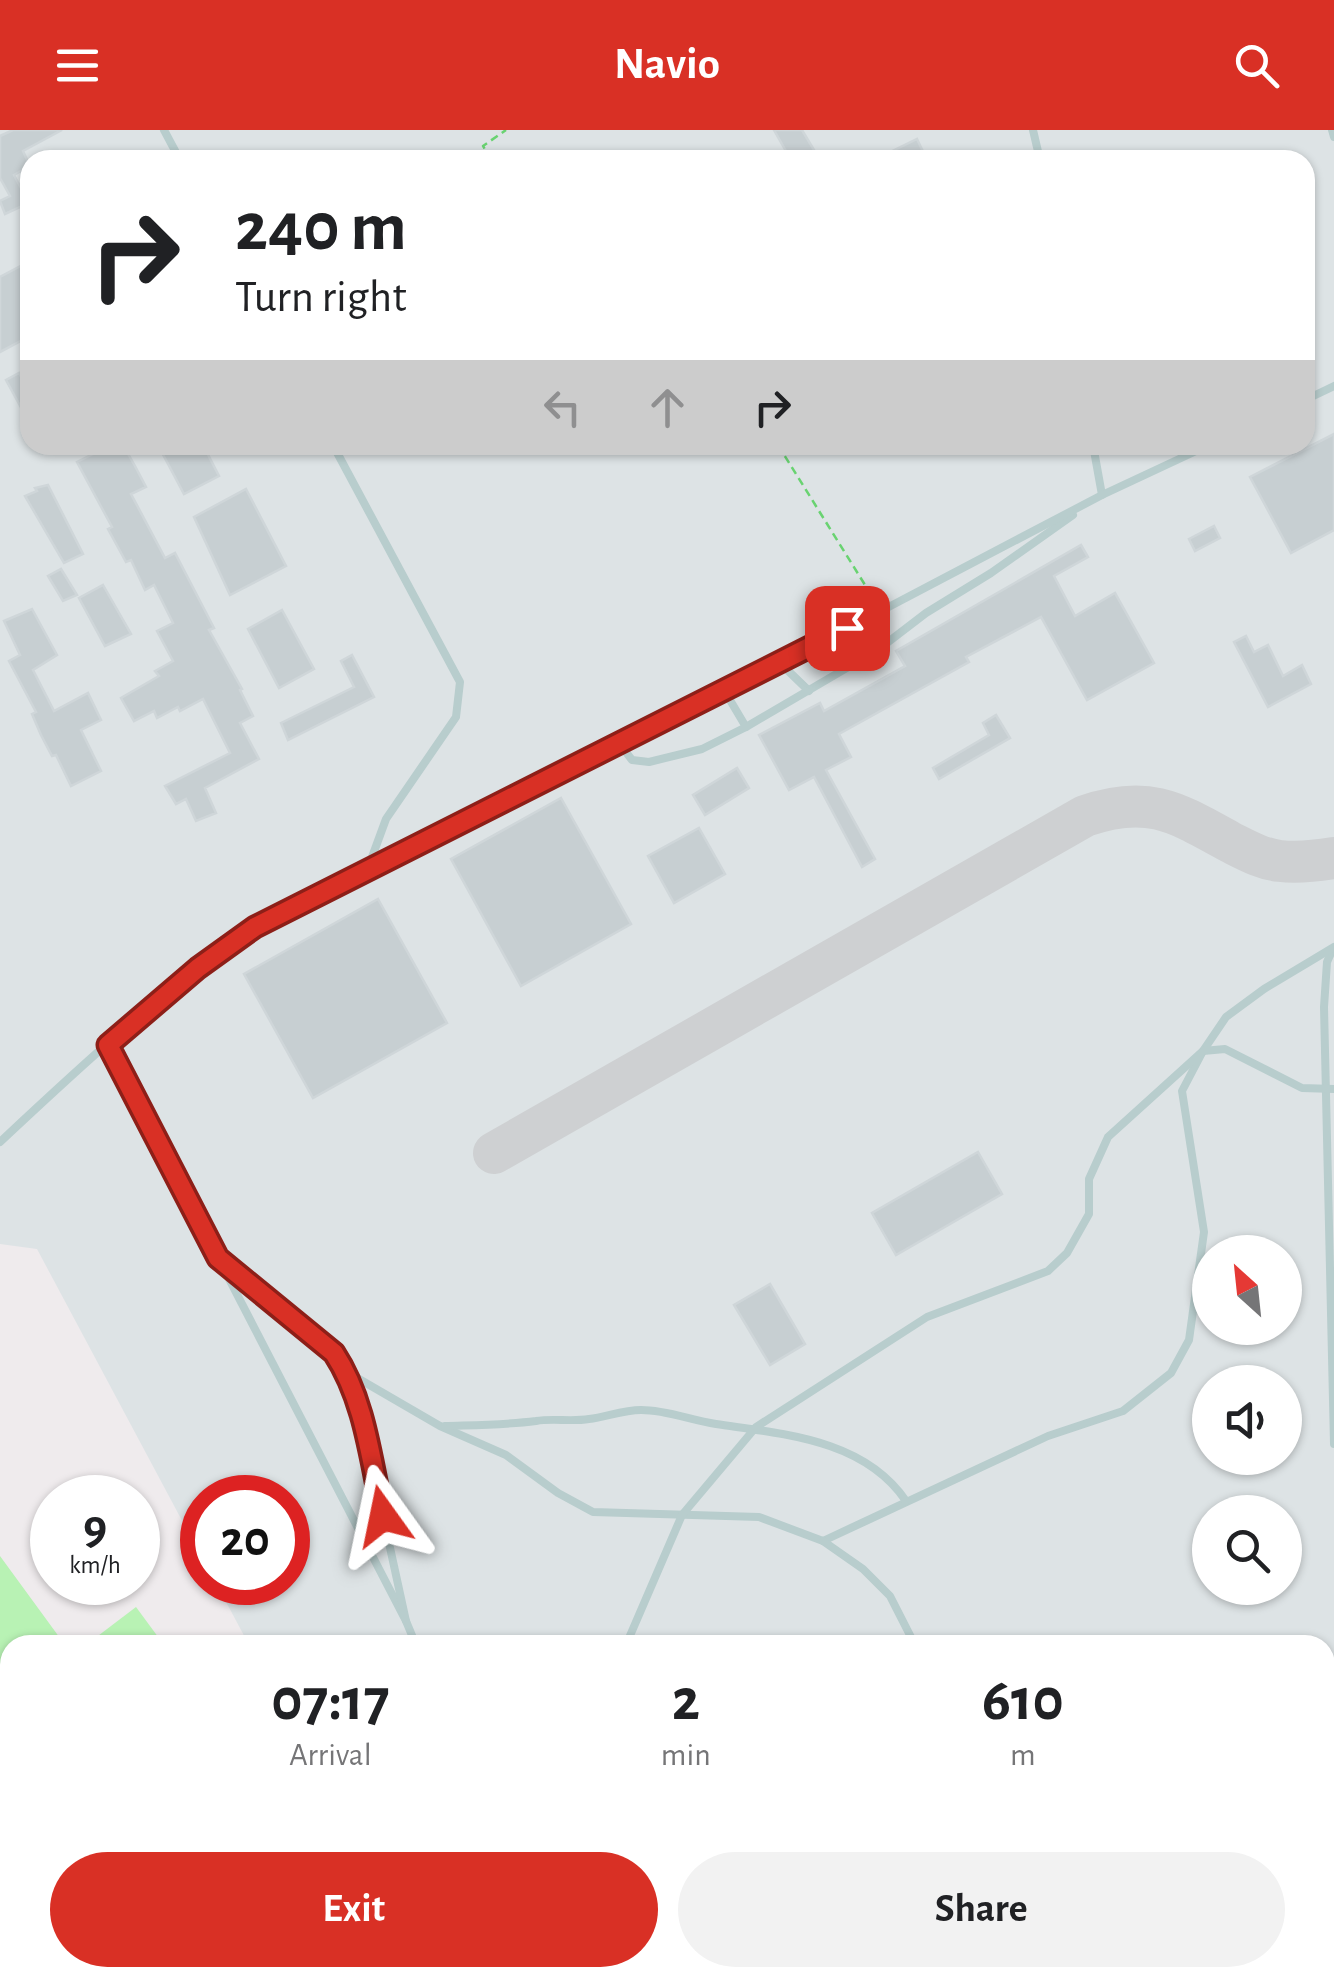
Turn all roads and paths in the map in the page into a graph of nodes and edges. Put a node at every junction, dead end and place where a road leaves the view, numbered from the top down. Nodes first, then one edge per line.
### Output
1 (506, 130) edge
2 (486, 150) edge
3 (338, 455) edge
4 (784, 455) edge
5 (1095, 455) edge
6 (1188, 455) edge
7 (1102, 496) junction
8 (881, 612) junction
9 (780, 662) junction
10 (724, 690) junction
11 (810, 691) junction
12 (746, 727) junction
13 (619, 742) junction
14 (368, 868) junction
15 (1334, 948) edge
16 (1326, 980) junction
17 (1334, 988) edge
18 (108, 1045) junction
19 (1202, 1051) junction
20 (1330, 1089) edge
21 (0, 1142) edge
22 (218, 1258) junction
23 (347, 1372) junction
24 (440, 1426) junction
25 (756, 1427) junction
26 (1334, 1444) edge
27 (906, 1501) junction
28 (682, 1515) junction
29 (822, 1541) junction
30 (406, 1621) junction
31 (412, 1635) edge
32 (630, 1635) edge
33 (910, 1635) edge

1 - 2 path
3 - 14 lane
4 - 8 path
5 - 7 lane
6 - 7 lane
7 - 8 lane
7 - 11 lane
8 - 9 lane
9 - 10 lane
9 - 11 lane
10 - 12 lane
10 - 13 lane
11 - 12 lane
12 - 13 lane
13 - 14 lane
14 - 18 lane
15 - 16 lane
15 - 19 lane
16 - 17 lane
16 - 20 lane
18 - 21 lane
18 - 22 lane
19 - 20 lane
19 - 25 lane
19 - 27 lane
20 - 26 lane
22 - 23 lane
22 - 30 lane
23 - 24 lane
23 - 30 lane
24 - 25 lane
24 - 28 lane
25 - 27 lane
25 - 28 lane
27 - 29 lane
28 - 29 lane
28 - 32 lane
29 - 33 lane
30 - 31 lane

